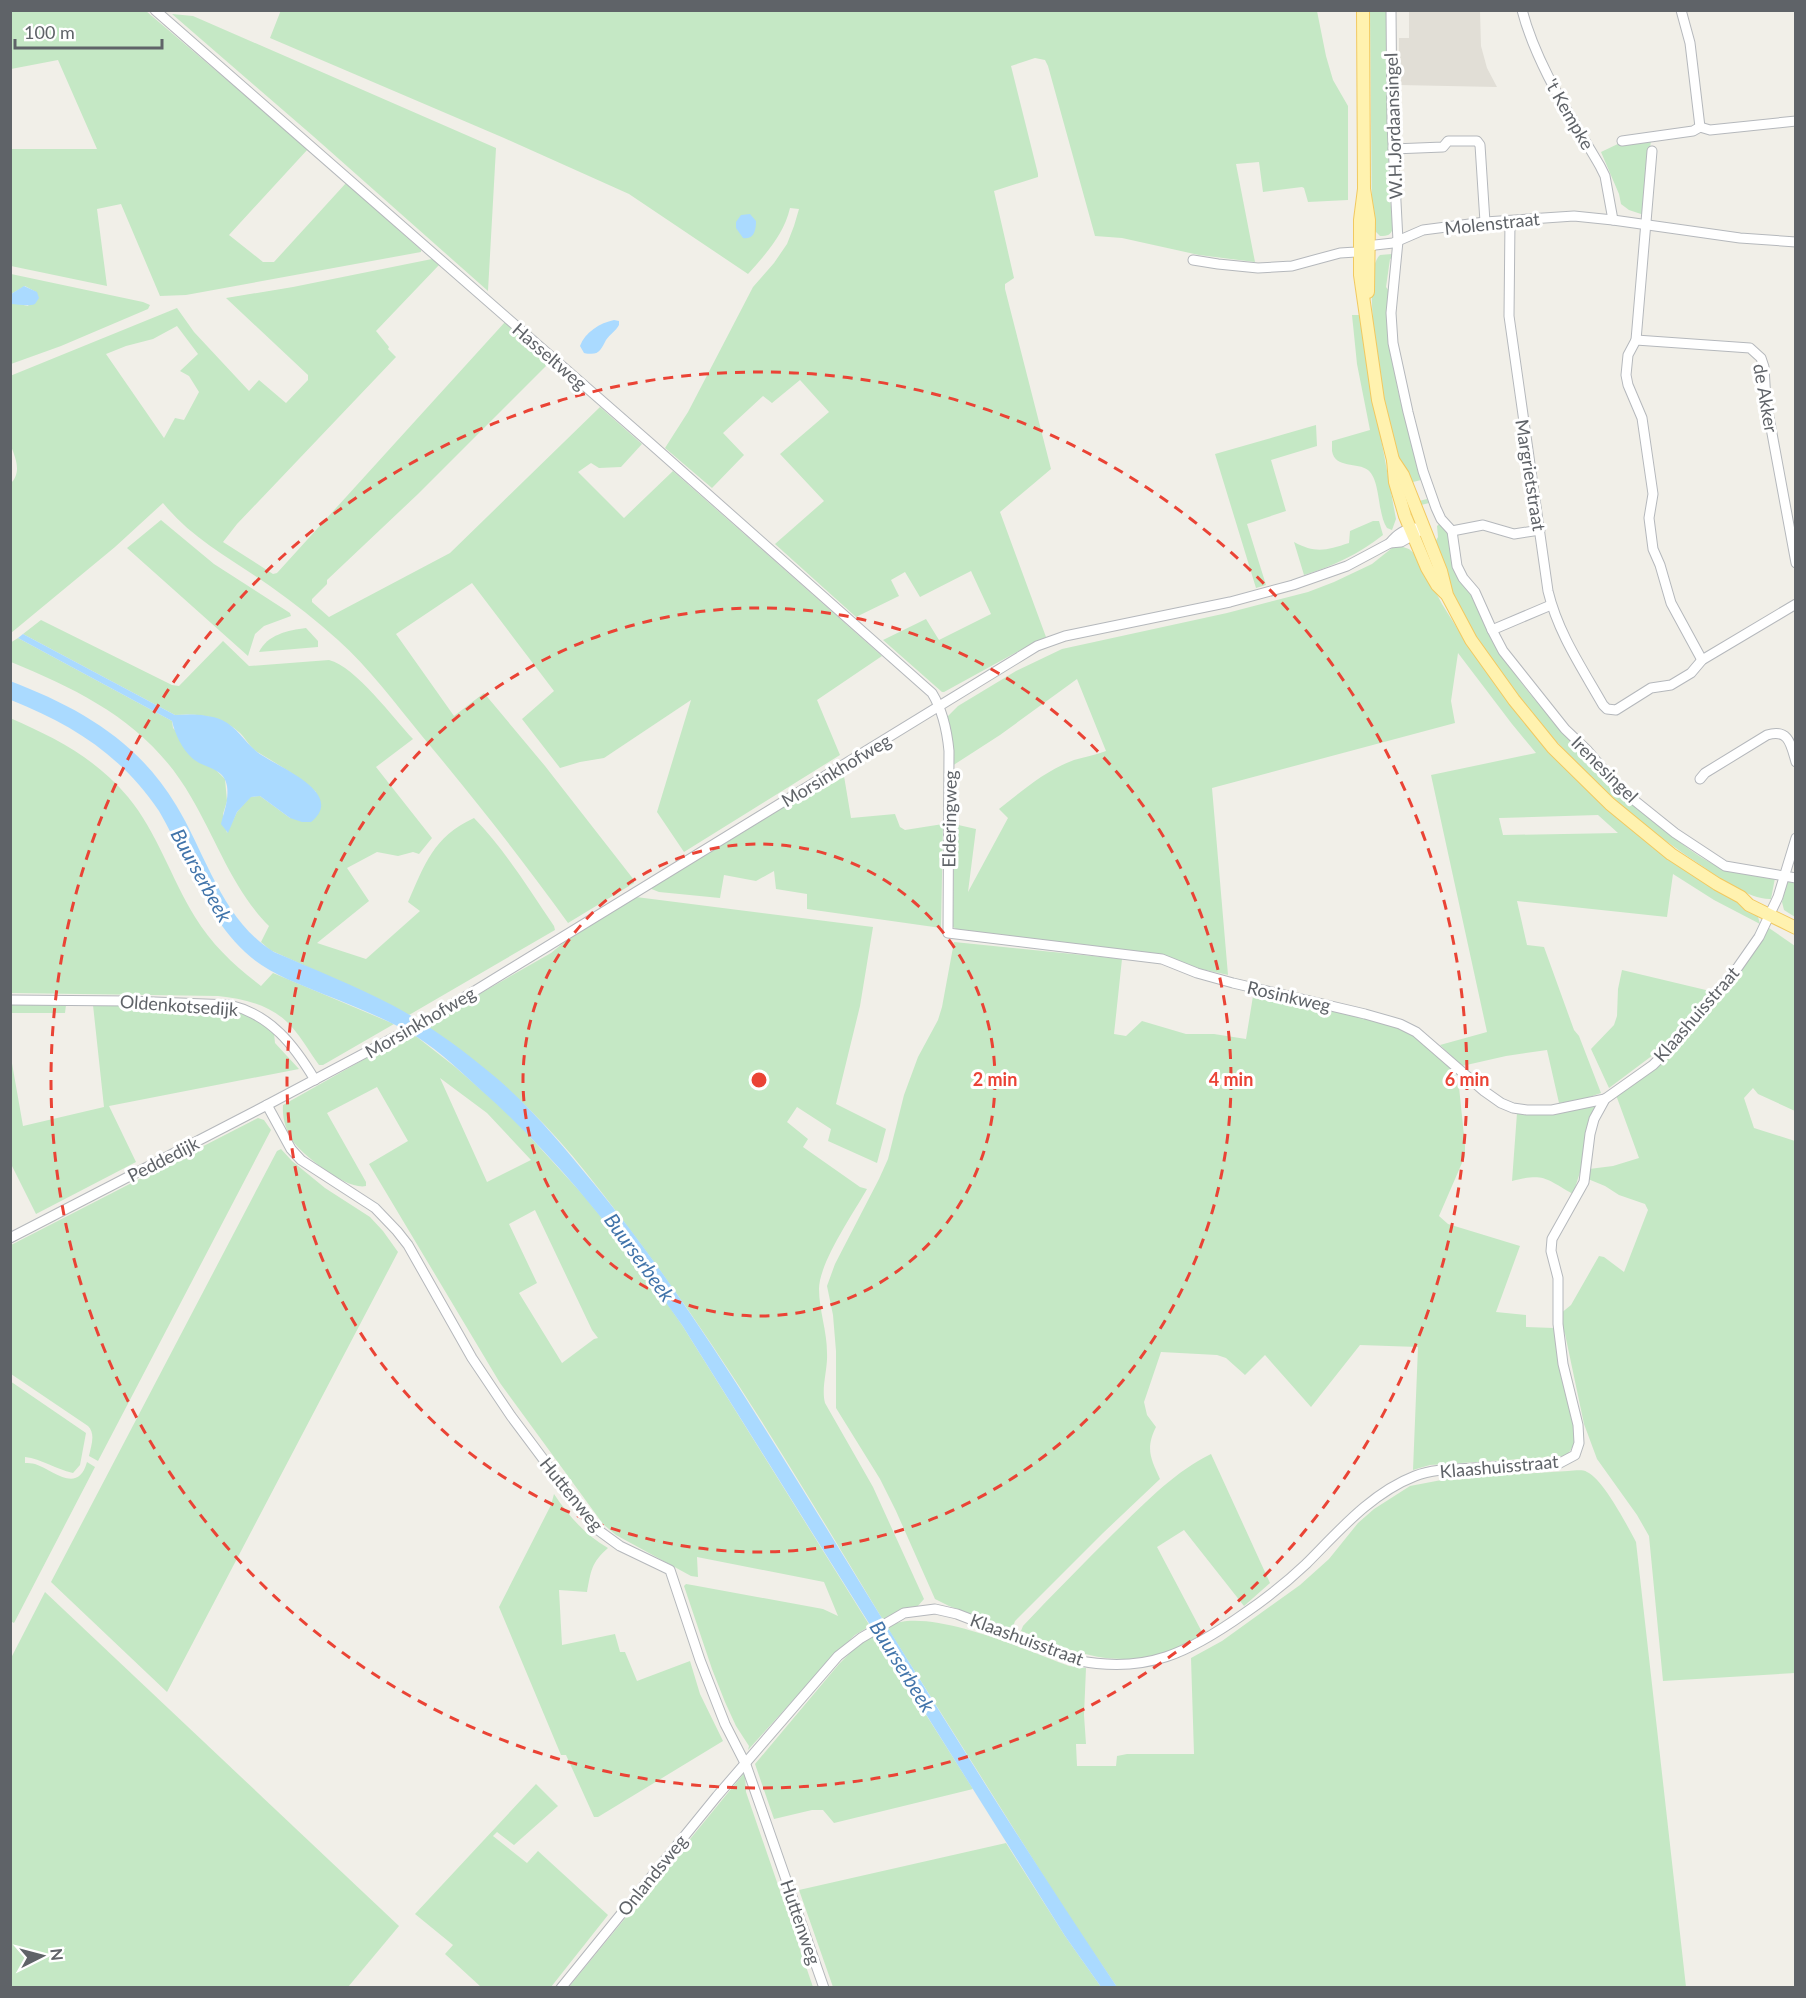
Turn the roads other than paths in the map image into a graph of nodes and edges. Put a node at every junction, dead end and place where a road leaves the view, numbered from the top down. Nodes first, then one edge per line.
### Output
1 (155, 10) edge
2 (1363, 10) edge
3 (1391, 10) edge
4 (1522, 10) edge
5 (1682, 10) edge
6 (1796, 120) edge
7 (1700, 128) junction
8 (1622, 141) dead end
9 (1393, 149) junction
10 (1652, 151) dead end
11 (1613, 219) junction
12 (1510, 221) junction
13 (1485, 222) junction
14 (1647, 224) junction
15 (1398, 241) junction
16 (1796, 242) edge
17 (1365, 248) junction
18 (1193, 260) dead end
19 (1636, 340) junction
20 (1393, 460) junction
21 (1424, 528) junction
22 (1540, 530) junction
23 (1452, 531) junction
24 (1412, 532) junction
25 (1796, 563) edge
26 (1447, 595) junction
27 (1796, 604) edge
28 (1551, 605) junction
29 (1492, 630) junction
30 (1702, 660) junction
31 (940, 706) junction
32 (1796, 762) edge
33 (1700, 779) dead end
34 (1796, 838) edge
35 (1785, 875) junction
36 (1796, 878) edge
37 (1771, 912) junction
38 (1796, 921) edge
39 (1796, 928) edge
40 (948, 933) joint
41 (10, 1000) edge
42 (315, 1080) junction
43 (1605, 1099) junction
44 (267, 1105) junction
45 (10, 1238) edge
46 (746, 1765) junction
47 (561, 1988) edge
48 (824, 1988) edge

1 - 31 street, Hasseltweg
2 - 17 main road
3 - 9 street, W.H.Jordaansingel
4 - 11 street, 't Kempke
5 - 7 street
6 - 7 street
7 - 8 street
9 - 13 street
9 - 15 street, W.H.Jordaansingel
10 - 14 street
11 - 12 street, Molenstraat
11 - 14 street, Molenstraat
12 - 13 street, Molenstraat
12 - 22 street, Margrietstraat
13 - 15 street, Molenstraat
14 - 16 street, Molenstraat
14 - 19 street
15 - 17 street, Molenstraat
15 - 23 street, Irenesingel
17 - 18 street, Molenstraat
17 - 20 main road
19 - 25 street, de Akker
19 - 30 street
20 - 21 main road
20 - 24 main road
21 - 24 street, Morsinkhofweg
21 - 26 main road
22 - 23 street
22 - 28 street, Margrietstraat
23 - 29 street, Irenesingel
24 - 26 main road
24 - 31 street, Morsinkhofweg
26 - 37 main road
27 - 30 street
28 - 29 street
28 - 30 street, Margrietstraat
29 - 35 street, Irenesingel
31 - 40 street, Elderingweg
31 - 42 street, Morsinkhofweg
32 - 33 street
34 - 35 street, Klaashuisstraat
35 - 36 street, Irenesingel
35 - 37 street, Klaashuisstraat
37 - 38 main road
37 - 39 main road
37 - 43 street, Klaashuisstraat
40 - 43 street, Rosinkweg
41 - 42 street, Oldenkotsedijk
42 - 44 street, Peddedijk
43 - 46 street, Klaashuisstraat
44 - 45 street, Peddedijk
44 - 46 street, Huttenweg
46 - 47 street, Onlandsweg
46 - 48 street, Huttenweg

